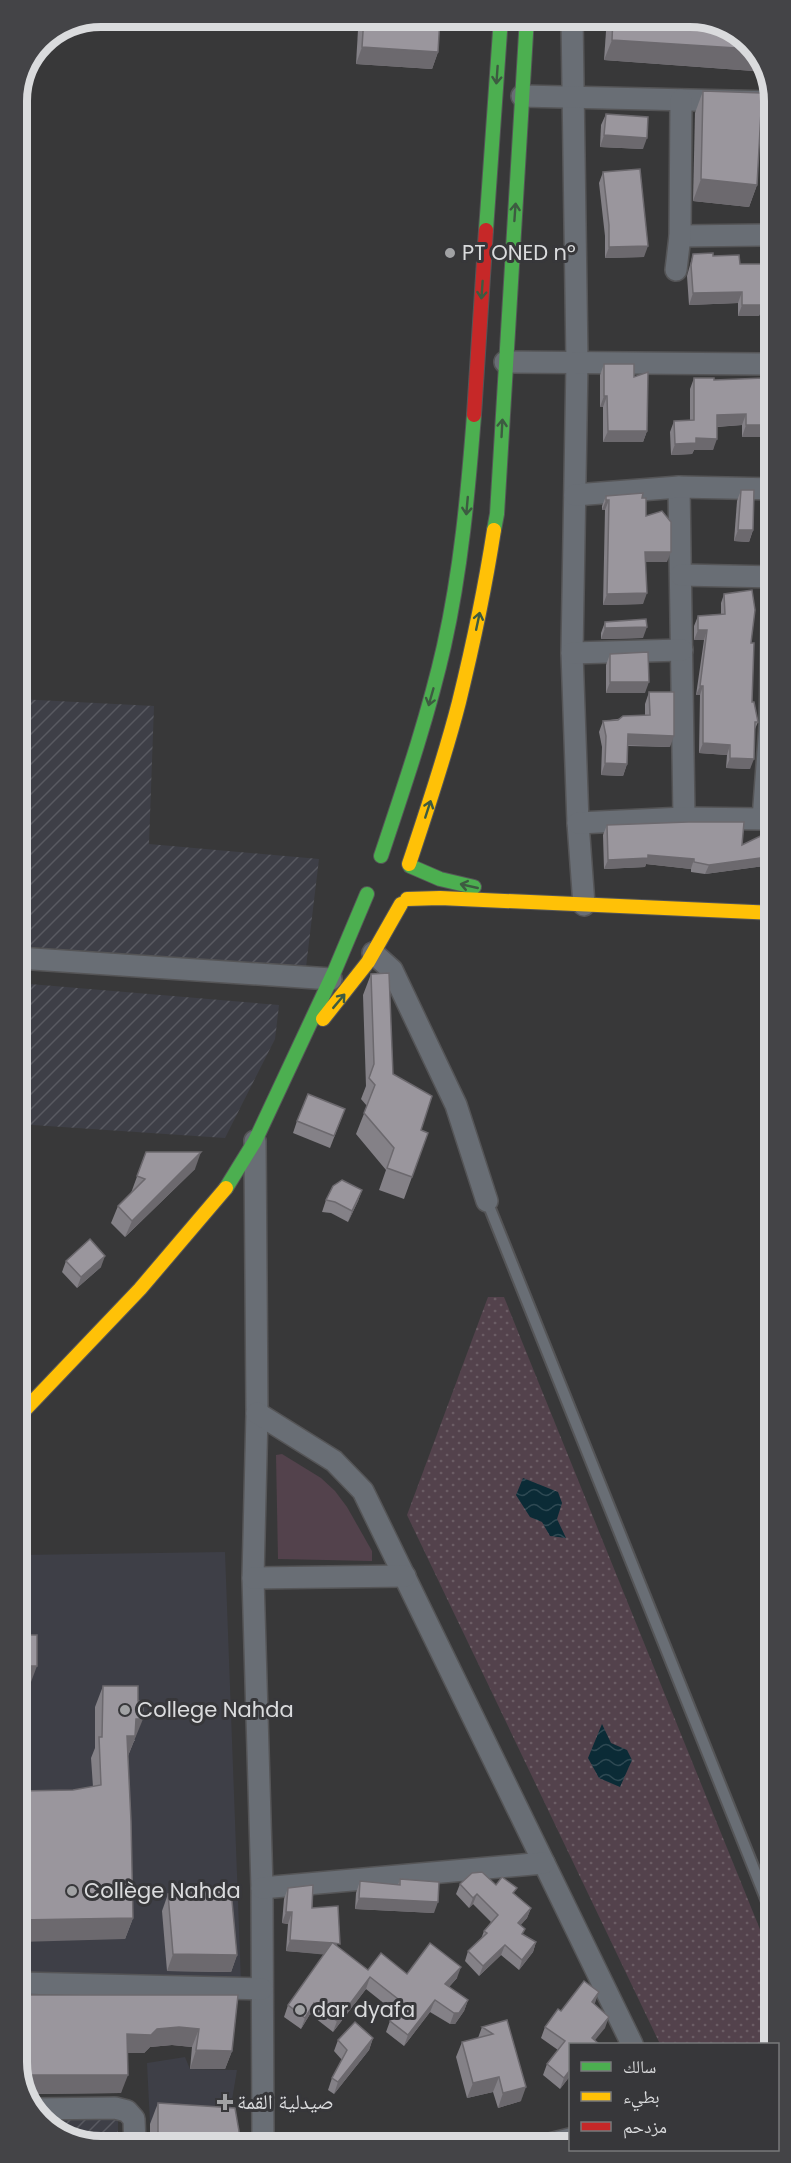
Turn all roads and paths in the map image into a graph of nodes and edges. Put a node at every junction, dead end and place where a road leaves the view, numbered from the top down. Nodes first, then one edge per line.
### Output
1 (500, 27) edge
2 (526, 27) edge
3 (572, 27) edge
4 (522, 96) junction
5 (574, 96) junction
6 (681, 100) junction
7 (764, 102) edge
8 (764, 235) edge
9 (680, 236) junction
10 (676, 270) dead end
11 (505, 362) junction
12 (577, 362) junction
13 (764, 364) edge
14 (679, 487) junction
15 (764, 489) edge
16 (575, 495) junction
17 (681, 575) junction
18 (764, 577) edge
19 (682, 650) junction
20 (572, 653) junction
21 (684, 818) junction
22 (764, 819) edge
23 (578, 823) junction
24 (381, 856) junction
25 (369, 865) dead end
26 (410, 865) junction
27 (363, 879) dead end
28 (367, 894) junction
29 (404, 901) junction
30 (546, 904) junction
31 (584, 905) junction
32 (764, 914) edge
33 (373, 954) junction
34 (27, 959) edge
35 (331, 979) junction
36 (300, 1045) junction
37 (255, 1141) junction
38 (487, 1201) joint
39 (27, 1407) edge
40 (257, 1413) junction
41 (405, 1576) junction
42 (253, 1578) junction
43 (544, 1863) junction
44 (262, 1888) junction
45 (764, 1894) edge
46 (27, 1983) edge
47 (262, 1989) junction
48 (632, 2043) edge
49 (44, 2109) edge
50 (135, 2136) edge
51 (263, 2136) edge

1 -> 24 main road
2 - 4 main road
3 - 5 street
4 - 5 street
11 -> 4 main road
5 - 6 street
5 - 12 street
6 - 7 street
6 - 9 street
8 - 9 street
9 - 10 street
11 - 12 street
26 -> 11 main road
12 - 13 street
12 - 16 street
14 - 15 street
14 - 16 street
14 - 17 street
16 - 20 street
17 - 18 street
17 - 19 street
19 - 20 street
19 - 21 street
20 - 23 street
21 - 22 street
21 - 23 street
23 - 31 street
24 - 25 main road
24 - 26 main road
26 - 29 main road
30 -> 26 main road
27 - 28 main road
28 - 29 main road
28 - 35 main road
29 - 30 main road
29 - 33 main road
30 - 31 main road
31 - 32 main road
36 -> 33 main road
33 - 38 street
34 - 35 street
35 - 36 main road
36 - 37 main road
37 - 39 main road
37 - 40 street
38 - 45 lane
40 - 41 street
40 - 42 street
41 - 42 street
41 - 43 street
42 - 44 street
43 - 44 street
43 - 48 street
44 - 47 street
46 - 47 street
47 - 51 street
49 - 50 street

